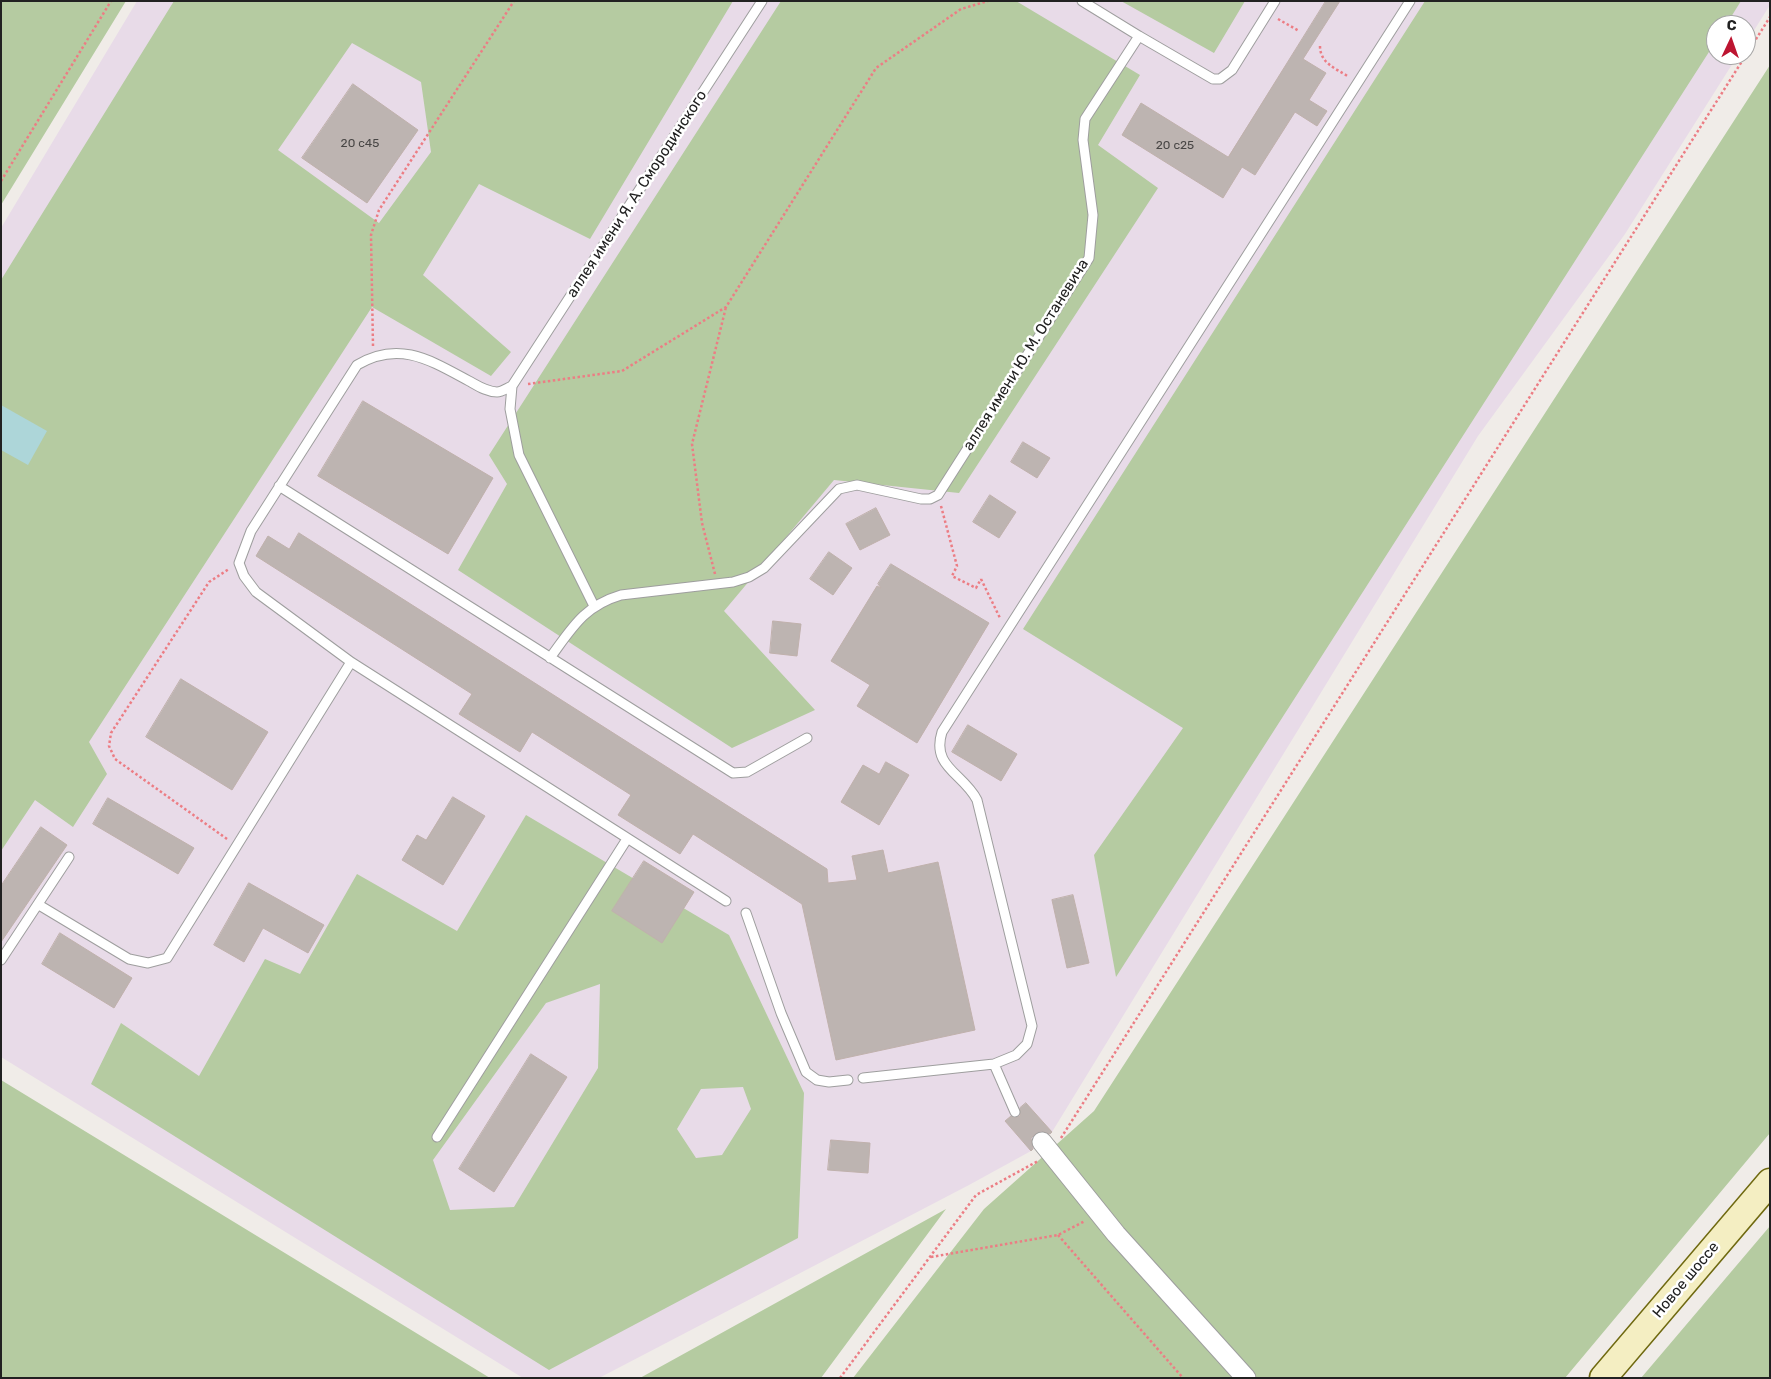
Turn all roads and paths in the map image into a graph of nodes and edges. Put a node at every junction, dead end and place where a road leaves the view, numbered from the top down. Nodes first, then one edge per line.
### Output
1 (111, 1) edge
2 (514, 1) edge
3 (762, 1) edge
4 (988, 1) edge
5 (1082, 1) edge
6 (1275, 1) edge
7 (1410, 1) edge
8 (1268, 14) junction
9 (1770, 17) edge
10 (1299, 31) dead end
11 (1139, 36) junction
12 (1320, 46) dead end
13 (1359, 83) junction
14 (1, 181) edge
15 (726, 306) junction
16 (373, 356) junction
17 (512, 386) junction
18 (279, 486) junction
19 (938, 495) junction
20 (239, 563) junction
21 (717, 584) junction
22 (594, 606) junction
23 (1008, 632) junction
24 (550, 658) junction
25 (351, 662) junction
26 (806, 738) dead end
27 (627, 839) junction
28 (237, 846) junction
29 (69, 857) dead end
30 (726, 901) dead end
31 (39, 905) junction
32 (746, 913) dead end
33 (1, 960) edge
34 (994, 1064) junction
35 (863, 1078) dead end
36 (848, 1080) dead end
37 (1016, 1112) dead end
38 (438, 1137) dead end
39 (1047, 1147) junction
40 (1770, 1182) edge
41 (1099, 1213) junction
42 (1058, 1235) junction
43 (929, 1257) junction
44 (840, 1378) edge
45 (1183, 1378) edge
46 (1246, 1378) edge
47 (1603, 1378) edge

1 - 14 path
2 - 16 path
3 - 17 lane, аллея имени Я. А. Смородинского
4 - 15 path
5 - 11 lane
6 - 8 lane
7 - 13 lane
8 - 10 path
8 - 11 lane
9 - 39 path
11 - 19 lane, аллея имени Ю. М. Останевича
12 - 13 path
13 - 23 lane
15 - 17 path
15 - 21 path
16 - 17 lane
16 - 18 lane
17 - 22 lane
18 - 20 lane
18 - 24 lane
19 - 21 lane
19 - 23 path
20 - 25 lane
20 - 28 path
21 - 22 lane
22 - 24 lane
23 - 34 lane
24 - 26 lane
25 - 27 lane
25 - 28 lane
27 - 30 lane
27 - 38 lane
28 - 31 lane
29 - 31 lane
31 - 33 lane
32 - 36 lane
34 - 35 lane
34 - 37 lane
39 - 41 street
39 - 43 path
40 - 47 main road, Новое шоссе
41 - 42 path
41 - 46 street
42 - 43 path
42 - 45 path
43 - 44 path

